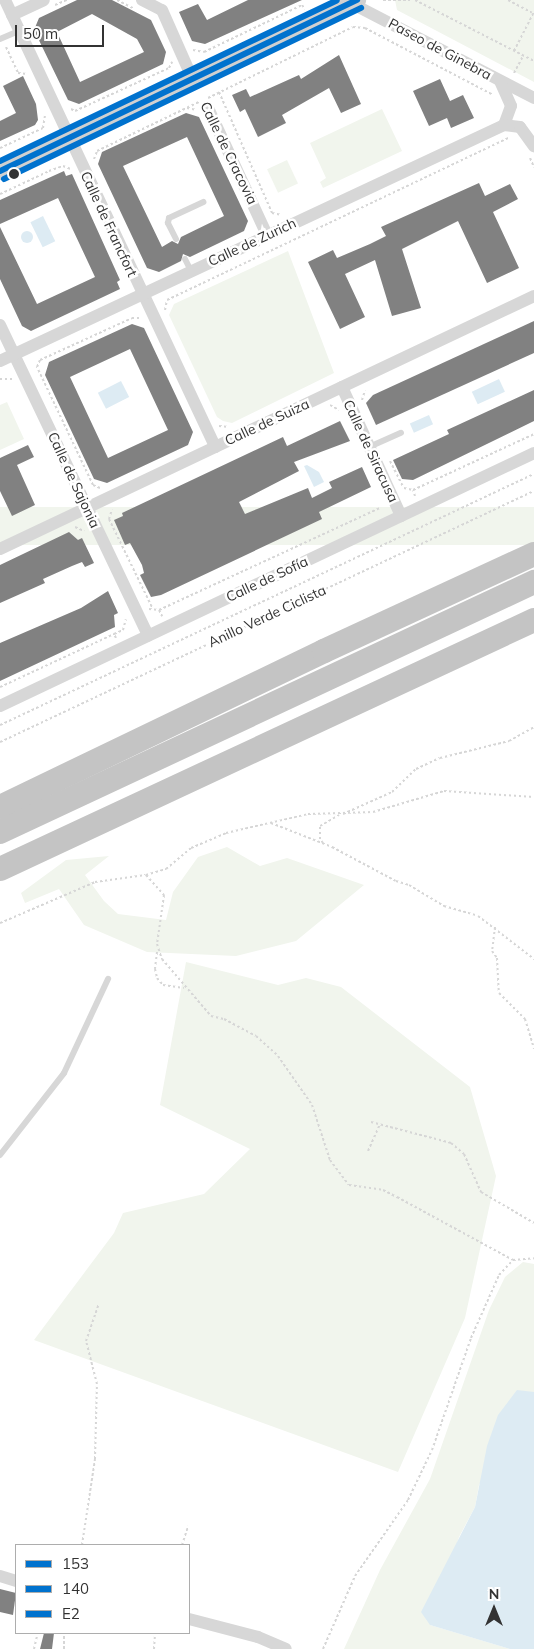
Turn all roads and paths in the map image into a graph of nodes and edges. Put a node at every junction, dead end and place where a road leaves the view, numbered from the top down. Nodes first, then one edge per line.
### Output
1 (5, 0) edge
2 (67, 0) edge
3 (117, 0) edge
4 (304, 0) edge
5 (382, 0) edge
6 (410, 0) edge
7 (415, 0) edge
8 (508, 0) edge
9 (352, 1) edge
10 (47, 4) edge
11 (302, 5) junction
12 (141, 6) edge
13 (534, 13) edge
14 (373, 14) junction
15 (12, 15) junction
16 (312, 24) junction
17 (365, 28) junction
18 (19, 31) junction
19 (1, 38) edge
20 (321, 43) junction
21 (178, 47) junction
22 (514, 51) junction
23 (523, 56) junction
24 (534, 61) edge
25 (28, 74) dead end
26 (513, 74) dead end
27 (194, 80) junction
28 (500, 81) junction
29 (219, 92) junction
30 (500, 98) dead end
31 (534, 98) edge
32 (53, 105) junction
33 (186, 108) junction
34 (204, 110) joint
35 (504, 125) junction
36 (68, 139) junction
37 (0, 148) edge
38 (531, 150) edge
39 (93, 161) dead end
40 (534, 167) edge
41 (72, 170) dead end
42 (0, 171) edge
43 (0, 194) edge
44 (203, 202) dead end
45 (288, 225) junction
46 (268, 235) junction
47 (176, 239) dead end
48 (294, 240) junction
49 (142, 294) junction
50 (534, 296) edge
51 (167, 316) dead end
52 (142, 318) dead end
53 (0, 325) edge
54 (14, 354) junction
55 (0, 361) edge
56 (342, 387) junction
57 (238, 424) dead end
58 (208, 431) junction
59 (401, 433) dead end
60 (534, 434) edge
61 (215, 447) junction
62 (369, 448) junction
63 (534, 453) edge
64 (534, 474) edge
65 (109, 484) dead end
66 (94, 485) junction
67 (534, 490) edge
68 (79, 492) junction
69 (421, 506) junction
70 (86, 508) junction
71 (380, 508) dead end
72 (401, 516) junction
73 (109, 519) dead end
74 (428, 523) junction
75 (66, 529) dead end
76 (88, 540) dead end
77 (0, 548) edge
78 (534, 554) edge
79 (534, 582) edge
80 (152, 607) dead end
81 (122, 610) dead end
82 (159, 610) dead end
83 (126, 619) dead end
84 (390, 620) junction
85 (534, 620) edge
86 (114, 634) dead end
87 (148, 635) junction
88 (0, 687) edge
89 (0, 706) edge
90 (0, 725) edge
91 (534, 727) edge
92 (194, 741) junction
93 (0, 742) edge
94 (534, 797) edge
95 (0, 807) edge
96 (126, 811) junction
97 (341, 814) junction
98 (271, 823) junction
99 (0, 832) edge
100 (325, 845) junction
101 (0, 869) edge
102 (146, 875) junction
103 (0, 881) edge
104 (0, 923) edge
105 (494, 927) junction
106 (157, 952) junction
107 (534, 959) edge
108 (108, 979) dead end
109 (184, 988) junction
110 (534, 1049) edge
111 (371, 1122) dead end
112 (380, 1124) junction
113 (368, 1151) dead end
114 (0, 1155) edge
115 (534, 1222) edge
116 (534, 1258) edge
117 (513, 1260) junction
118 (99, 1304) dead end
119 (188, 1526) dead end
120 (82, 1544) edge
121 (182, 1544) edge
122 (0, 1576) edge
123 (15, 1581) edge
124 (190, 1619) edge
125 (64, 1634) edge
126 (155, 1634) edge
127 (37, 1636) dead end
128 (34, 1649) edge
129 (64, 1649) edge
130 (154, 1649) edge
131 (286, 1649) edge
132 (323, 1649) edge

1 - 15 street, Calle de Francfort
2 - 10 path
3 - 12 path
4 - 11 path
5 - 6 path
7 - 22 path
8 - 13 path
9 - 14 street, Paseo de Ginebra
9 - 16 street
10 - 15 street
11 - 16 path
11 - 21 path
12 - 21 street
13 - 22 path
14 - 17 path
14 - 28 street, Paseo de Ginebra
15 - 18 street, Calle de Francfort
16 - 20 path
16 - 27 street
17 - 20 path
17 - 30 path
18 - 19 lane
18 - 32 street, Calle de Francfort
19 - 25 path
20 - 29 path
21 - 27 street
21 - 32 path
22 - 23 path
23 - 24 path
23 - 26 path
27 - 36 street
28 - 31 street, Paseo de Ginebra
28 - 35 street
29 - 33 path
29 - 45 path
32 - 36 street, Calle de Francfort
32 - 37 path
33 - 34 path
33 - 39 path
34 - 46 street, Calle de Cracovia
35 - 38 street
35 - 45 street, Calle de Zurich
35 - 48 path
36 - 42 street
36 - 49 street, Calle de Francfort
38 - 40 path
41 - 43 path
44 - 47 lane
45 - 46 street, Calle de Zurich
45 - 48 path
46 - 49 street, Calle de Zurich
48 - 51 path
49 - 54 street, Calle de Zurich
49 - 58 street, Calle de Francfort
50 - 56 street, Calle de Suiza
52 - 66 path
53 - 54 street, Calle de Sajonia
54 - 55 street, Calle de Zurich
54 - 68 street, Calle de Sajonia
56 - 61 street, Calle de Suiza
56 - 62 street, Calle de Siracusa
57 - 58 path
58 - 61 street, Calle de Francfort
59 - 62 lane
60 - 69 path
61 - 70 street, Calle de Suiza
62 - 72 street, Calle de Siracusa
63 - 69 street, Calle de Sofía
64 - 74 path
65 - 66 path
66 - 68 path
67 - 93 path, Anillo Verde Ciclista
68 - 70 street, Calle de Sajonia
69 - 72 street, Calle de Sofía
69 - 74 path
70 - 77 street, Calle de Suiza
70 - 87 street, Calle de Sajonia
71 - 82 path
72 - 87 street, Calle de Sofía
73 - 80 path
74 - 90 path
75 - 76 path
78 - 84 highway
79 - 92 highway
81 - 83 path
84 - 92 highway
84 - 95 highway
85 - 96 highway
86 - 88 path
87 - 89 street, Calle de Sofía
91 - 97 path
92 - 99 highway
94 - 97 path
96 - 101 highway
96 - 103 highway
97 - 98 path
97 - 100 path
98 - 100 path
98 - 102 path
100 - 105 path
102 - 104 path
102 - 106 path
105 - 107 path
105 - 110 path
106 - 109 path
106 - 109 path
108 - 114 lane
109 - 117 path
111 - 112 path
112 - 113 path
112 - 115 path
116 - 117 path
117 - 132 path
118 - 120 path
119 - 121 path
122 - 123 street
124 - 131 street
125 - 129 path
126 - 130 path
127 - 128 path

